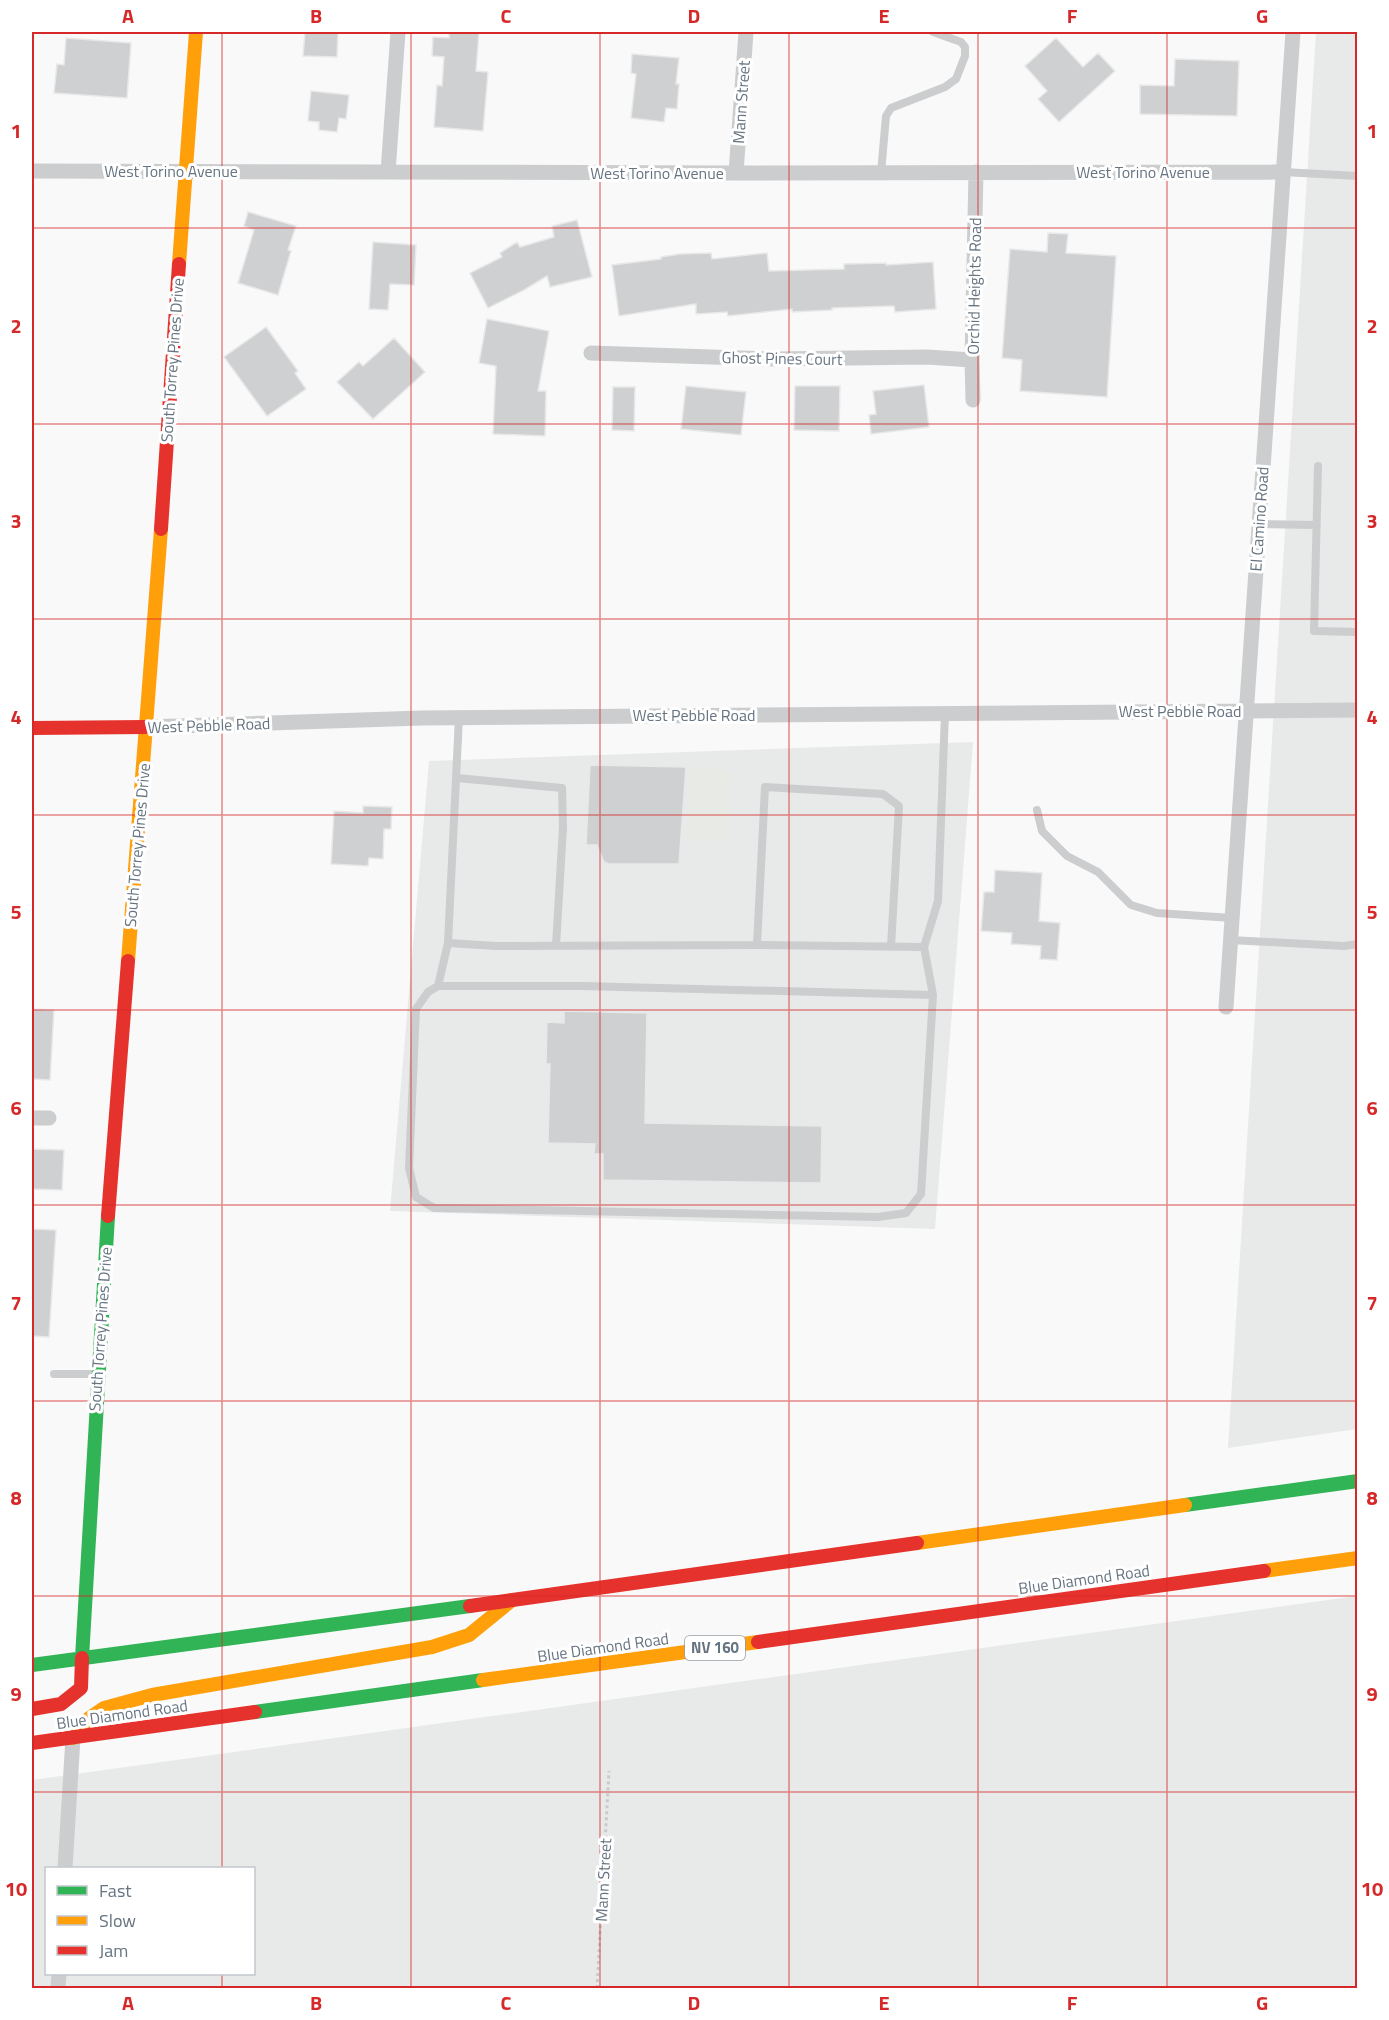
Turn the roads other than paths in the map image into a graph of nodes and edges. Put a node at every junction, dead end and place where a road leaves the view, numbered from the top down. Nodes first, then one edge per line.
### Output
1 (196, 32) edge
2 (398, 32) edge
3 (746, 32) edge
4 (933, 32) edge
5 (1293, 32) edge
6 (32, 171) edge
7 (185, 171) junction
8 (388, 172) junction
9 (976, 172) junction
10 (1283, 172) junction
11 (736, 173) junction
12 (881, 173) junction
13 (1358, 176) edge
14 (591, 352) dead end
15 (972, 360) junction
16 (973, 400) dead end
17 (1318, 466) dead end
18 (1259, 524) junction
19 (1316, 525) junction
20 (1358, 632) edge
21 (1358, 710) edge
22 (1246, 711) junction
23 (945, 713) junction
24 (459, 717) junction
25 (147, 727) junction
26 (32, 728) edge
27 (457, 778) junction
28 (1037, 810) dead end
29 (1232, 918) junction
30 (1230, 940) junction
31 (448, 943) junction
32 (757, 945) junction
33 (1358, 945) edge
34 (556, 946) junction
35 (924, 946) junction
36 (891, 947) junction
37 (438, 986) junction
38 (933, 995) junction
39 (1226, 1007) dead end
40 (32, 1118) edge
41 (49, 1118) dead end
42 (54, 1374) dead end
43 (96, 1374) junction
44 (1358, 1481) edge
45 (1358, 1558) edge
46 (512, 1600) junction
47 (82, 1658) junction
48 (32, 1665) edge
49 (32, 1709) edge
50 (73, 1738) junction
51 (32, 1743) edge
52 (65, 1867) edge

1 - 7 main road, South Torrey Pines Drive
2 - 8 street
3 - 11 street, Mann Street
4 - 12 lane
5 - 10 street, El Camino Road
6 - 7 street, West Torino Avenue
7 - 8 street, West Torino Avenue
7 - 25 main road, South Torrey Pines Drive
8 - 11 street, West Torino Avenue
9 - 10 street, West Torino Avenue
9 - 12 street, West Torino Avenue
9 - 15 street, Orchid Heights Road
10 - 13 lane
10 - 18 street, El Camino Road
11 - 12 street, West Torino Avenue
14 - 15 street, Ghost Pines Court
15 - 16 street, Orchid Heights Road
17 - 19 lane
18 - 19 lane
18 - 22 street, El Camino Road
19 - 20 lane
21 - 22 street, West Pebble Road
22 - 23 street, West Pebble Road
22 - 29 street, El Camino Road
23 - 24 street, West Pebble Road
23 - 35 lane
24 - 25 street, West Pebble Road
24 - 27 lane
25 - 26 main road, West Pebble Road
25 - 43 main road, South Torrey Pines Drive
27 - 31 lane
27 - 34 lane
28 - 29 lane
29 - 30 street, El Camino Road
30 - 33 lane
30 - 39 street, El Camino Road
31 - 34 lane
31 - 37 lane
32 - 34 lane
32 - 36 lane
32 - 36 lane
35 - 36 lane
35 - 38 lane
37 - 38 lane
37 - 38 lane
40 - 41 street
42 - 43 lane
43 - 47 main road, South Torrey Pines Drive
44 - 46 main road
45 - 50 main road, Blue Diamond Road / NV 160
46 - 47 main road
46 - 50 main road
47 - 48 main road
47 - 49 main road, South Torrey Pines Drive
50 - 51 main road, Blue Diamond Road / NV 160
50 - 52 street

